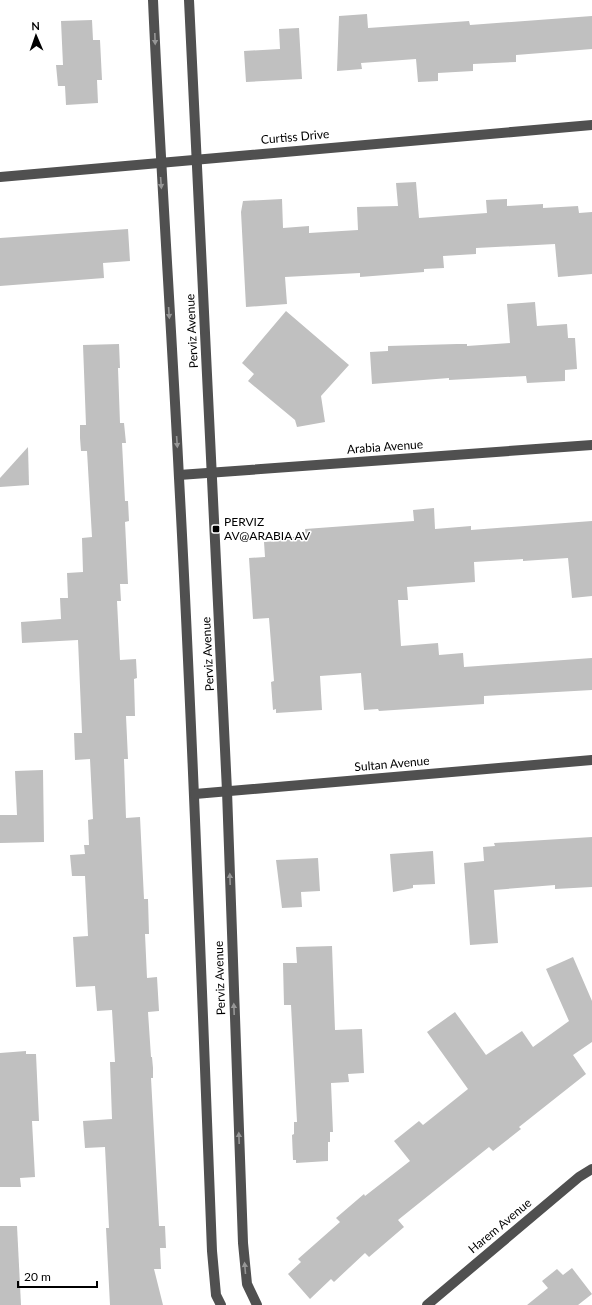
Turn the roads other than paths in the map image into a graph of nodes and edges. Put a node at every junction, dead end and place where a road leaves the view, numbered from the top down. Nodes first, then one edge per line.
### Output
1 (153, 0) edge
2 (189, 0) edge
3 (592, 125) edge
4 (196, 159) junction
5 (160, 162) junction
6 (0, 177) edge
7 (592, 445) edge
8 (212, 473) junction
9 (179, 475) junction
10 (592, 760) edge
11 (227, 791) junction
12 (195, 794) junction
13 (592, 1169) edge
14 (221, 1305) edge
15 (257, 1305) edge
16 (427, 1305) edge

1 -> 5 street, Perviz Avenue
2 - 4 street, Perviz Avenue
3 - 4 street, Curtiss Drive
4 - 5 street, Curtiss Drive
4 - 8 street, Perviz Avenue
5 - 6 street, Curtiss Drive
5 -> 9 street, Perviz Avenue
7 - 8 street, Arabia Avenue
8 - 9 street, Arabia Avenue
8 - 11 street, Perviz Avenue
9 - 12 street, Perviz Avenue
10 - 11 street, Sultan Avenue
11 - 12 street, Sultan Avenue
15 -> 11 street, Perviz Avenue
12 - 14 street, Perviz Avenue
13 - 16 street, Harem Avenue

